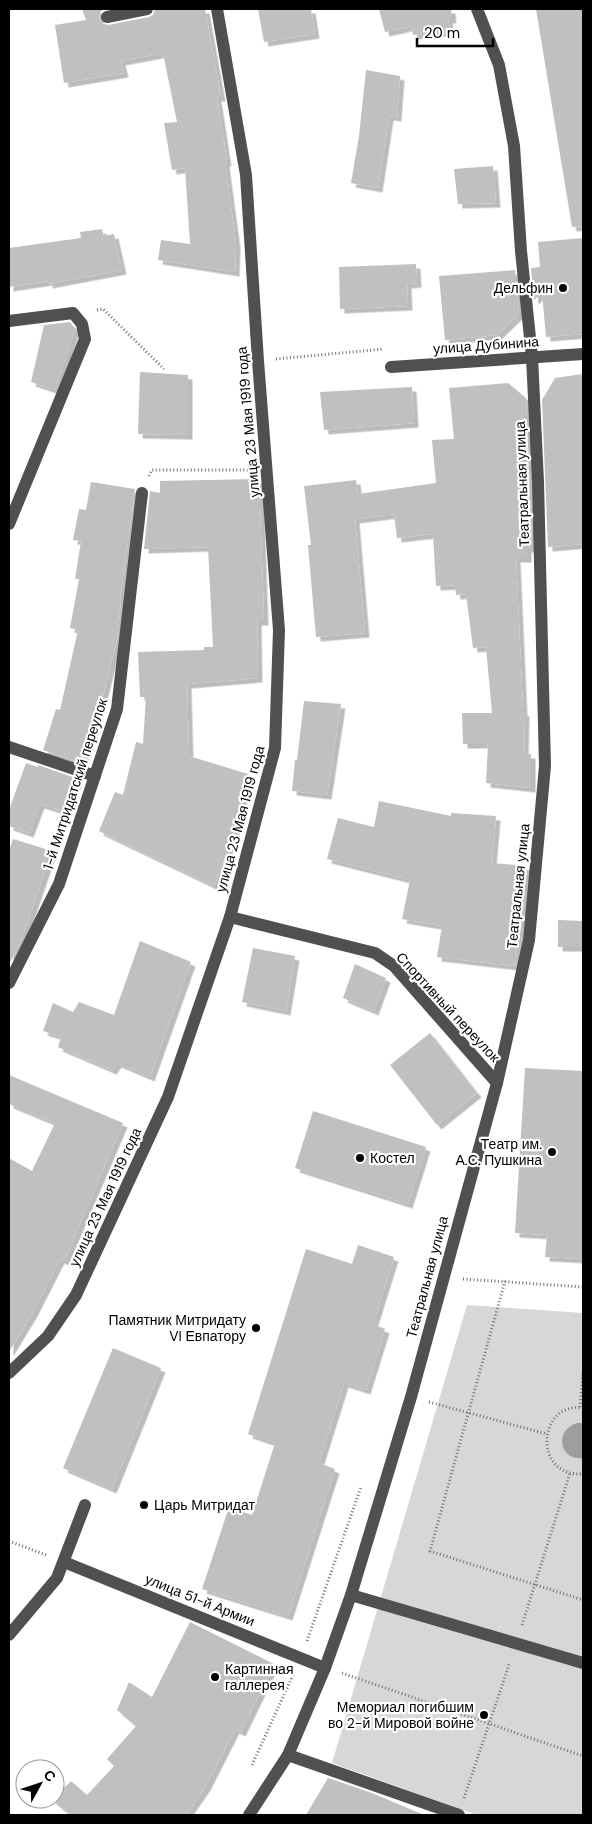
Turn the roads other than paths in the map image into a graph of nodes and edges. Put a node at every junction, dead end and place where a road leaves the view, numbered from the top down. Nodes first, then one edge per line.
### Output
1 (146, 9) edge
2 (217, 9) edge
3 (477, 9) edge
4 (106, 17) dead end
5 (9, 321) edge
6 (583, 354) edge
7 (532, 357) junction
8 (392, 367) dead end
9 (142, 493) road end
10 (9, 524) edge
11 (9, 748) edge
12 (95, 776) junction
13 (230, 917) junction
14 (9, 983) edge
15 (497, 1083) junction
16 (9, 1373) edge
17 (85, 1505) dead end
18 (64, 1562) junction
19 (350, 1595) junction
20 (9, 1635) edge
21 (583, 1663) edge
22 (325, 1668) junction
23 (288, 1755) junction
24 (249, 1815) edge
25 (458, 1815) edge

1 - 4 street
2 - 13 street, улица 23 Мая 1919 года
3 - 7 street, Театральная улица
5 - 10 street
6 - 7 street, улица Дубинина
7 - 8 street, улица Дубинина
7 - 15 street, Театральная улица
9 - 12 street, 1-й Митридатский переулок
11 - 12 street
12 - 14 street, 1-й Митридатский переулок
13 - 15 street, Спортивный переулок
13 - 16 street, улица 23 Мая 1919 года
15 - 19 street, Театральная улица
17 - 18 street
18 - 20 street
18 - 22 street, улица 51-й Армии
19 - 21 street
19 - 22 street, Театральная улица
22 - 23 street, Театральная улица
23 - 24 street, Театральная улица
23 - 25 street

